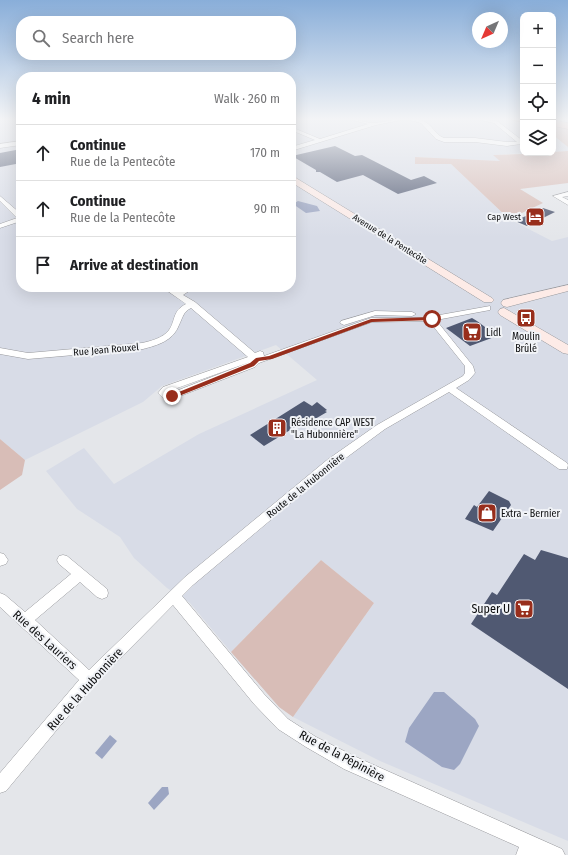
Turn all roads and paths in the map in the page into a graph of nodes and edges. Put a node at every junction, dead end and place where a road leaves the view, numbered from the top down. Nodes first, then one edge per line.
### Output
1 (296, 181) edge
2 (568, 194) edge
3 (0, 198) edge
4 (568, 203) edge
5 (16, 213) edge
6 (16, 220) edge
7 (0, 226) edge
8 (568, 288) edge
9 (175, 292) edge
10 (182, 292) edge
11 (179, 294) junction
12 (192, 304) junction
13 (488, 304) junction
14 (506, 307) junction
15 (432, 319) junction
16 (568, 350) edge
17 (0, 351) edge
18 (260, 357) junction
19 (449, 387) junction
20 (563, 466) dead end
21 (0, 558) edge
22 (63, 560) dead end
23 (0, 561) edge
24 (80, 575) junction
25 (102, 593) dead end
26 (174, 596) junction
27 (0, 599) edge
28 (25, 620) junction
29 (89, 680) junction
30 (0, 785) edge
31 (527, 849) edge
32 (556, 855) edge

1 - 13 main road, Avenue de la Pentecôte
2 - 4 street
3 - 5 street
6 - 7 street
8 - 14 main road
9 - 11 street
10 - 11 street
11 - 12 street
12 - 17 street, Rue Jean Rouxel
12 - 18 street
13 - 14 main road, Avenue de la Pentecôte
13 - 15 street
14 - 16 main road
15 - 18 street
15 - 19 street, Route de la Hubonnière
18 - 18 street
19 - 20 street
19 - 26 street, Route de la Hubonnière
21 - 23 street
22 - 24 street
24 - 25 street
24 - 28 street
26 - 29 street, Rue de la Hubonnière
26 - 31 street, Rue de la Pépinière
27 - 28 street, Rue des Lauriers
28 - 29 street, Rue des Lauriers
29 - 30 street, Rue de la Hubonnière
31 - 32 street, Rue de la Pépinière

